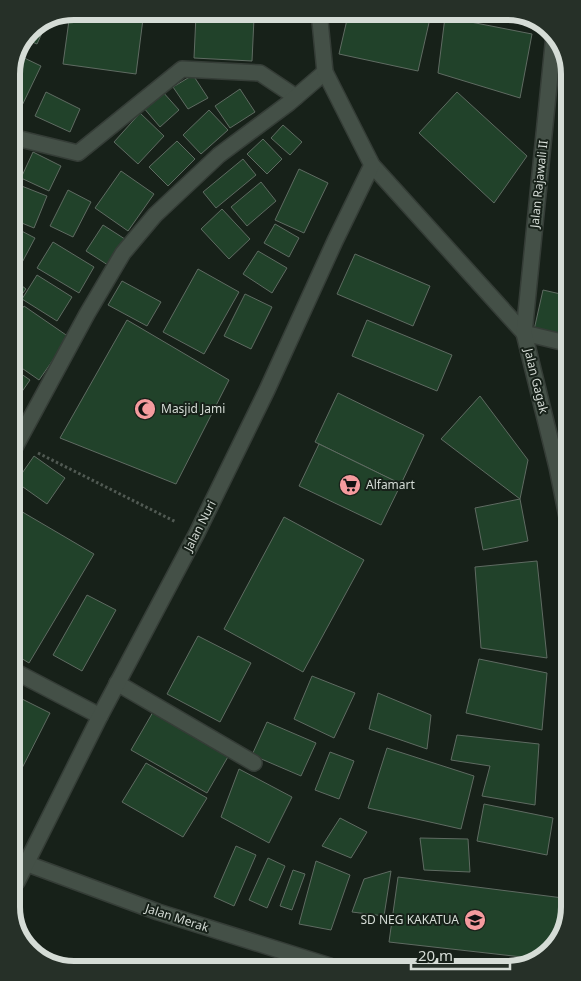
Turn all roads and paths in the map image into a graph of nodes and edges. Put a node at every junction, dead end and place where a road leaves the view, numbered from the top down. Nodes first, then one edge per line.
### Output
1 (320, 20) edge
2 (555, 50) edge
3 (325, 72) junction
4 (296, 97) junction
5 (20, 139) edge
6 (372, 165) junction
7 (524, 333) junction
8 (561, 342) edge
9 (20, 439) edge
10 (20, 448) edge
11 (561, 487) edge
12 (197, 532) junction
13 (20, 674) edge
14 (117, 683) junction
15 (100, 716) junction
16 (254, 763) dead end
17 (22, 862) edge
18 (314, 961) edge

1 - 3 street
2 - 7 street, Jalan Rajawali II
3 - 4 street
3 - 6 street
4 - 5 street
4 - 9 street
6 - 7 street
6 - 12 street, Jalan Nuri
7 - 8 street
7 - 11 street, Jalan Gagak
10 - 12 path
12 - 14 street, Jalan Nuri
13 - 15 street
14 - 15 street, Jalan Nuri
14 - 16 street
15 - 17 street, Jalan Nuri
17 - 18 street, Jalan Merak

